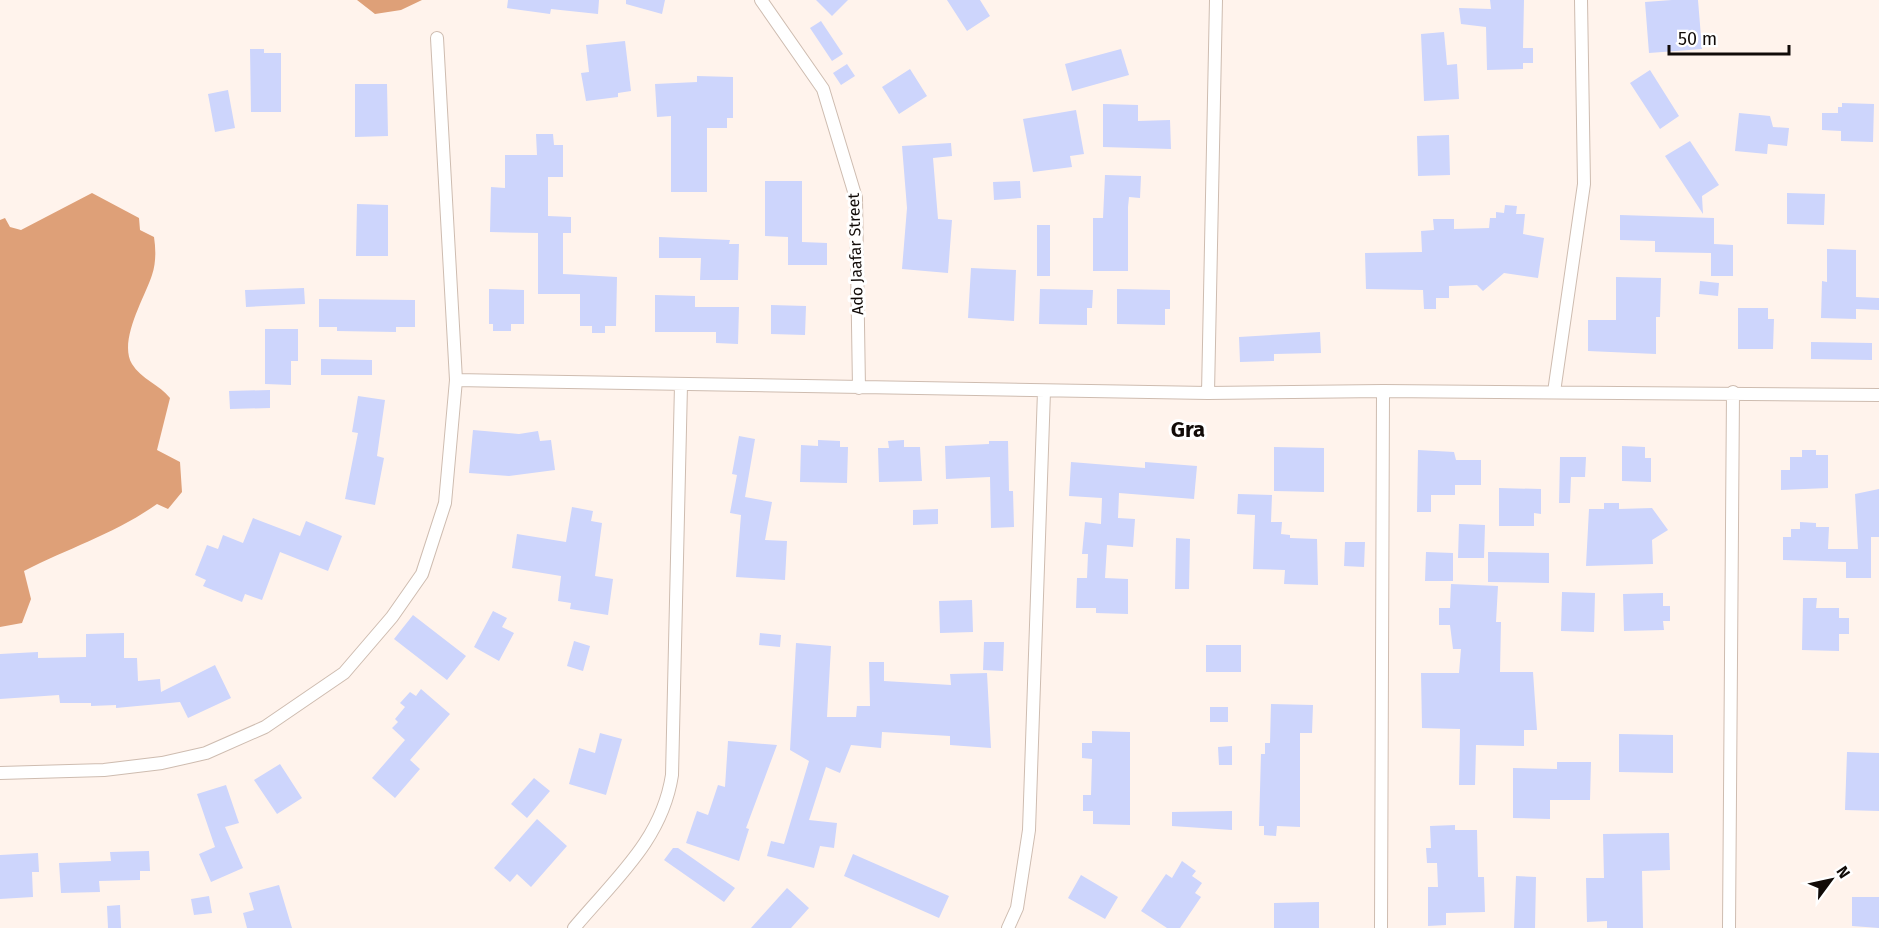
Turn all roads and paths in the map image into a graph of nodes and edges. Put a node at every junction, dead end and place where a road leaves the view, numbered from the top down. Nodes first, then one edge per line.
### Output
1 (761, 0) edge
2 (1216, 0) edge
3 (1581, 0) edge
4 (437, 39) dead end
5 (456, 380) junction
6 (681, 385) junction
7 (859, 388) junction
8 (1044, 391) junction
9 (1383, 391) junction
10 (1554, 392) junction
11 (1733, 392) junction
12 (1208, 393) junction
13 (1879, 395) edge
14 (0, 773) edge
15 (574, 928) edge
16 (1008, 928) edge
17 (1381, 928) edge
18 (1729, 928) edge

1 - 7 street, Ado Jaafar Street
2 - 12 street
3 - 10 street
4 - 5 street
5 - 6 street
5 - 14 street
6 - 7 street
6 - 15 street
7 - 8 street
8 - 12 street
8 - 16 street
9 - 10 street
9 - 12 street
9 - 17 street
10 - 11 street
11 - 13 street
11 - 18 street

